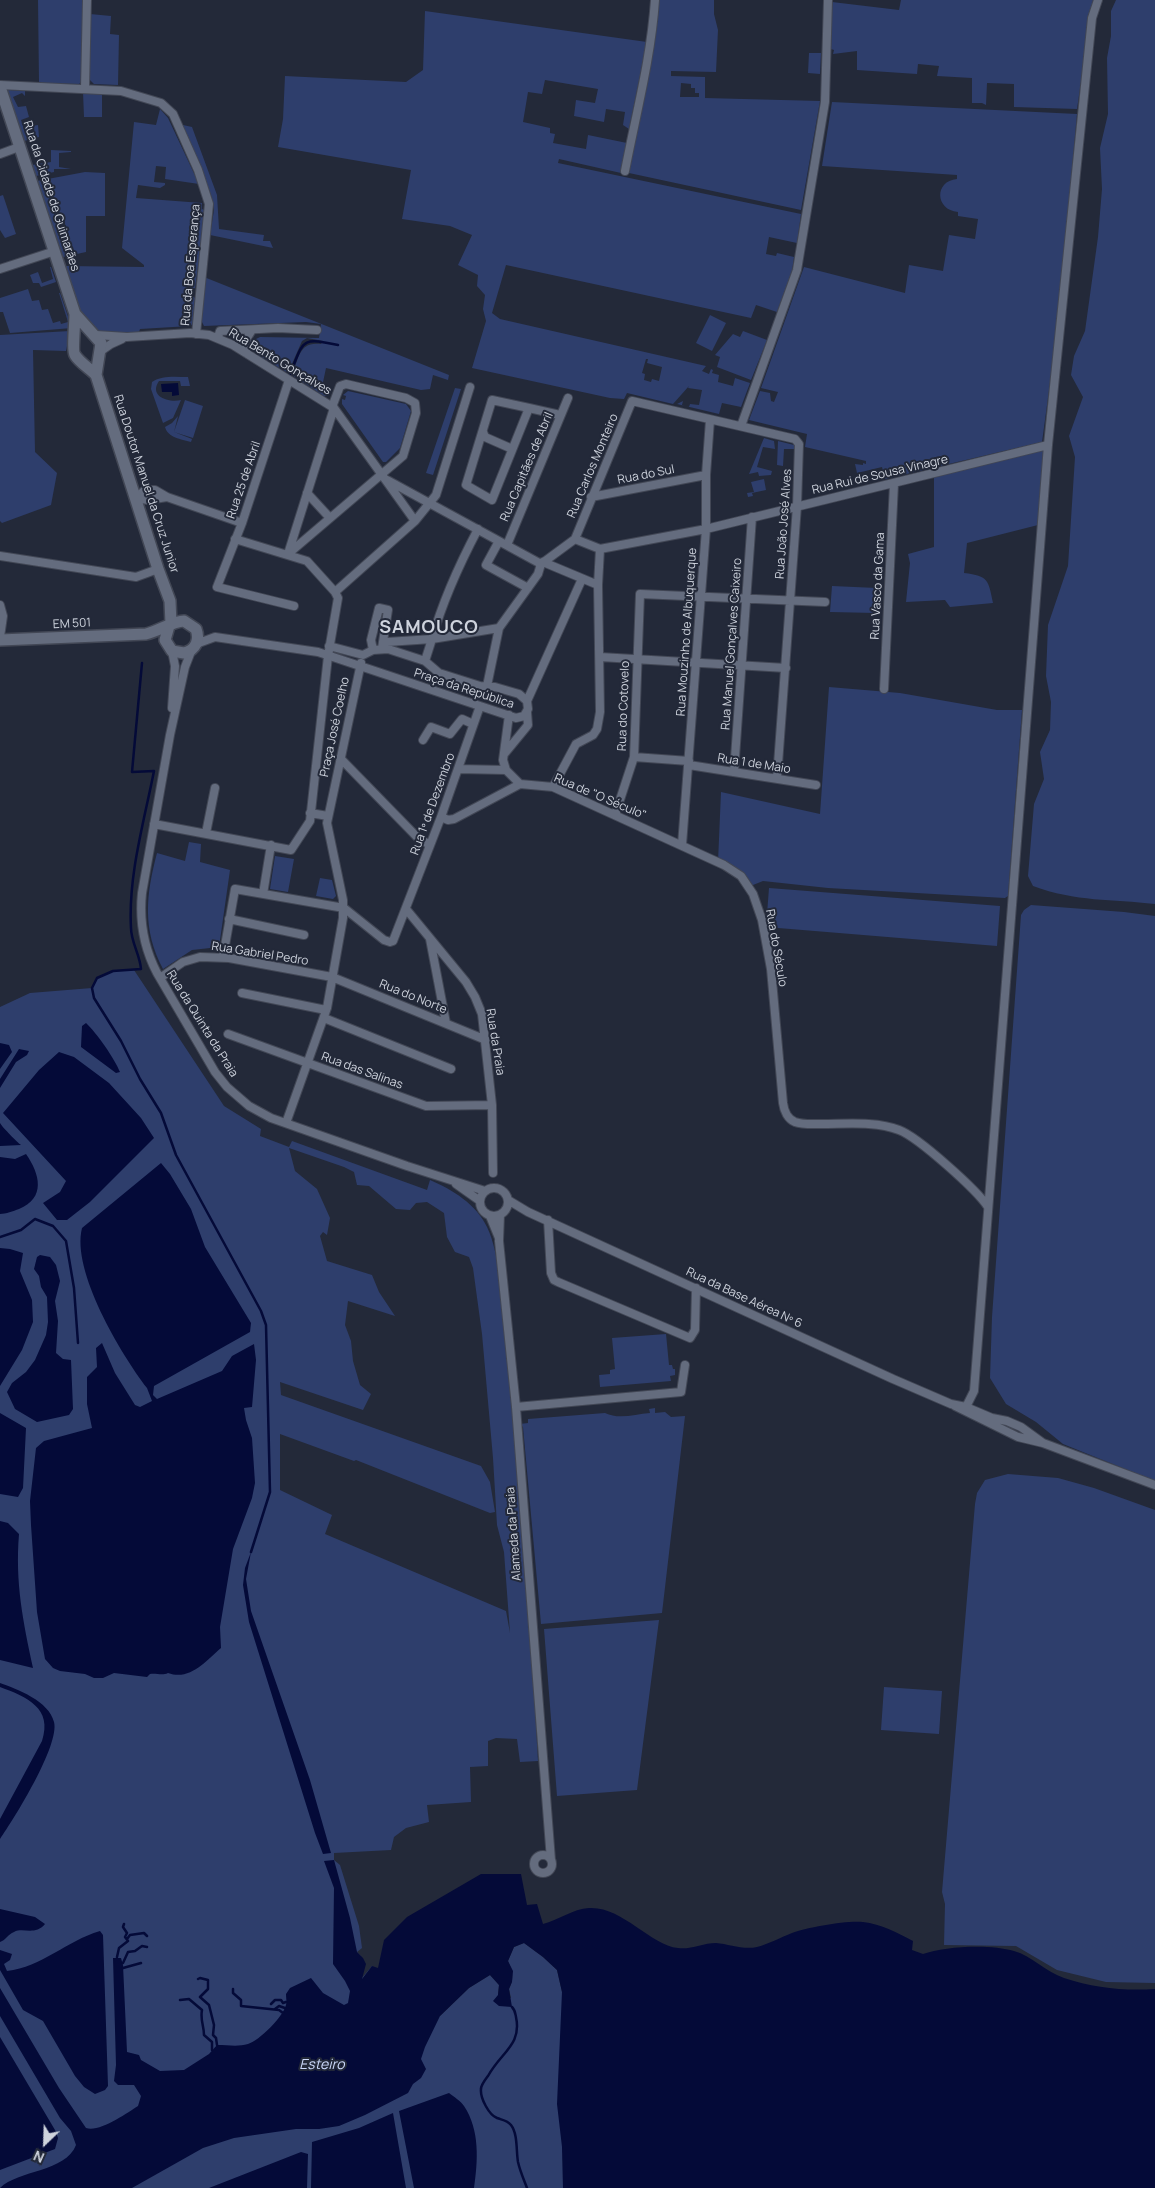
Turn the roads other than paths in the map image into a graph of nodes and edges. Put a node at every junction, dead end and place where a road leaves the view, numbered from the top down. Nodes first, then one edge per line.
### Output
1 (87, 0) edge
2 (654, 0) edge
3 (828, 0) edge
4 (1098, 0) edge
5 (0, 86) edge
6 (85, 88) junction
7 (20, 147) junction
8 (0, 154) edge
9 (625, 171) dead end
10 (55, 251) junction
11 (0, 269) edge
12 (75, 314) junction
13 (252, 330) junction
14 (317, 330) dead end
15 (94, 334) junction
16 (196, 334) junction
17 (126, 337) junction
18 (218, 337) junction
19 (75, 338) junction
20 (101, 352) junction
21 (246, 353) junction
22 (81, 360) junction
23 (96, 374) junction
24 (289, 380) junction
25 (470, 387) dead end
26 (568, 398) dead end
27 (632, 401) joint
28 (333, 408) junction
29 (529, 408) junction
30 (560, 415) junction
31 (710, 420) junction
32 (741, 426) junction
33 (483, 432) junction
34 (1048, 445) junction
35 (513, 447) junction
36 (706, 475) junction
37 (383, 476) junction
38 (894, 484) junction
39 (307, 493) junction
40 (590, 497) junction
41 (136, 498) junction
42 (430, 502) junction
43 (797, 506) junction
44 (752, 517) junction
45 (330, 518) junction
46 (415, 521) junction
47 (242, 523) junction
48 (478, 529) junction
49 (706, 529) junction
50 (236, 539) junction
51 (574, 539) junction
52 (503, 543) junction
53 (600, 549) junction
54 (288, 554) junction
55 (0, 556) edge
56 (542, 563) junction
57 (158, 569) junction
58 (582, 579) junction
59 (598, 585) junction
60 (528, 588) junction
61 (335, 592) junction
62 (700, 596) junction
63 (747, 598) junction
64 (790, 600) junction
65 (170, 601) junction
66 (825, 602) dead end
67 (0, 605) edge
68 (294, 606) dead end
69 (188, 622) junction
70 (170, 625) junction
71 (499, 628) junction
72 (146, 634) junction
73 (0, 639) edge
74 (432, 639) junction
75 (329, 646) junction
76 (194, 647) junction
77 (169, 648) junction
78 (378, 649) junction
79 (363, 655) junction
80 (328, 656) junction
81 (600, 657) junction
82 (637, 658) junction
83 (425, 661) junction
84 (696, 662) junction
85 (742, 664) junction
86 (360, 666) junction
87 (786, 668) junction
88 (487, 686) junction
89 (884, 689) dead end
90 (527, 701) junction
91 (480, 706) junction
92 (527, 712) junction
93 (509, 715) junction
94 (473, 724) junction
95 (170, 735) junction
96 (423, 740) dead end
97 (505, 753) junction
98 (634, 757) junction
99 (340, 758) junction
100 (689, 763) junction
101 (458, 769) junction
102 (506, 770) junction
103 (734, 772) junction
104 (777, 778) junction
105 (520, 784) junction
106 (816, 785) dead end
107 (553, 787) junction
108 (214, 788) dead end
109 (310, 813) junction
110 (615, 815) junction
111 (328, 816) junction
112 (441, 817) junction
113 (154, 824) junction
114 (206, 833) junction
115 (271, 845) junction
116 (430, 845) junction
117 (682, 845) junction
118 (263, 894) junction
119 (344, 908) junction
120 (406, 909) junction
121 (229, 919) junction
122 (304, 935) dead end
123 (430, 939) junction
124 (223, 957) junction
125 (332, 977) junction
126 (160, 978) junction
127 (242, 993) dead end
128 (326, 1010) junction
129 (324, 1018) junction
130 (446, 1023) junction
131 (228, 1034) dead end
132 (486, 1040) junction
133 (308, 1063) junction
134 (451, 1069) dead end
135 (492, 1105) junction
136 (286, 1123) junction
137 (493, 1173) dead end
138 (450, 1180) junction
139 (990, 1180) junction
140 (973, 1188) junction
141 (485, 1191) junction
142 (508, 1200) junction
143 (480, 1202) junction
144 (988, 1207) junction
145 (503, 1212) junction
146 (528, 1212) junction
147 (490, 1216) junction
148 (548, 1220) junction
149 (499, 1238) junction
150 (696, 1288) junction
151 (685, 1365) dead end
152 (951, 1404) junction
153 (516, 1406) junction
154 (966, 1407) junction
155 (1043, 1443) junction
156 (1155, 1485) edge
157 (549, 1829) junction
158 (539, 1856) junction
159 (552, 1860) junction

1 - 6 street
2 - 9 street
3 - 32 street
4 - 34 street
5 - 6 street, Rua da Boa Esperança
5 - 7 main road, Rua da Cidade de Guimarães
6 - 16 street, Rua da Boa Esperança
7 - 8 street
7 - 10 main road, Rua da Cidade de Guimarães
10 - 11 street
10 - 12 main road, Rua da Cidade de Guimarães
12 - 15 main road
12 - 19 main road
13 - 14 street
13 - 18 street
13 - 21 street
15 - 17 street, Rua Bento Gonçalves
15 - 19 main road
15 - 20 main road
16 - 17 street, Rua Bento Gonçalves
16 - 18 street, Rua Bento Gonçalves
17 - 20 street
18 - 21 street, Rua Bento Gonçalves
19 - 22 main road
20 - 22 main road
20 - 23 main road
21 - 24 street, Rua Bento Gonçalves
22 - 23 main road
23 - 41 main road, Rua Doutor Manuel da Cruz Junior
24 - 28 street, Rua Bento Gonçalves
24 - 47 street, Rua 25 de Abril
25 - 42 street
26 - 30 street, Rua Capitães de Abril
27 - 31 street, Rua João José Alves
27 - 40 street, Rua Carlos Monteiro
28 - 37 street, Rua Bento Gonçalves
28 - 37 street
28 - 39 street
29 - 30 street
29 - 33 street
29 - 35 street
30 - 52 street, Rua Capitães de Abril
31 - 32 street, Rua João José Alves
31 - 36 street, Rua Mouzinho de Albuquerque
32 - 43 street, Rua João José Alves
33 - 35 street
33 - 35 street
34 - 38 street, Rua Rui de Sousa Vinagre
34 - 139 street
36 - 40 street, Rua do Sul
36 - 49 street, Rua Mouzinho de Albuquerque
37 - 42 street, Rua Bento Gonçalves
37 - 45 street
37 - 46 street, Rua Bento Gonçalves
38 - 43 street, Rua Rui de Sousa Vinagre
38 - 89 street, Rua Vasco da Gama
39 - 45 street
39 - 54 street
40 - 51 street, Rua Carlos Monteiro
41 - 47 street
41 - 57 main road, Rua Doutor Manuel da Cruz Junior
42 - 46 street
42 - 48 street, Rua Bento Gonçalves
43 - 44 street, Rua Rui de Sousa Vinagre
43 - 64 street, Rua João José Alves
44 - 49 street, Rua Rui de Sousa Vinagre
44 - 63 street, Rua Manuel Gonçalves Caixeiro
45 - 54 street
46 - 61 street
47 - 50 street, Rua 25 de Abril
48 - 52 street, Rua Bento Gonçalves
48 - 74 street
49 - 53 street, Rua Rui de Sousa Vinagre
49 - 62 street, Rua Mouzinho de Albuquerque
50 - 54 street
50 - 68 street, Rua 25 de Abril
51 - 53 street
51 - 56 street
52 - 56 street, Rua Bento Gonçalves
52 - 60 street, Rua Capitães de Abril
53 - 59 street
54 - 61 street
55 - 57 street
56 - 58 street, Rua Bento Gonçalves
56 - 60 street
57 - 65 main road, Rua Doutor Manuel da Cruz Junior
58 - 59 street, Rua Bento Gonçalves
58 - 90 street
59 - 81 street
60 - 71 street
61 - 75 street
62 - 63 street
62 - 82 street, Rua do Cotovelo
62 - 84 street, Rua Mouzinho de Albuquerque
63 - 64 street
63 - 85 street, Rua Manuel Gonçalves Caixeiro
64 - 66 street
64 - 87 street, Rua João José Alves
65 - 69 main road
65 - 70 main road
67 - 73 street
69 - 70 main road, EM 501
69 - 76 main road
70 - 72 main road, EM 501
70 - 77 main road
71 - 74 street
71 - 88 street
72 - 73 main road, EM 501 / EM 501
72 - 77 main road, EM 501
74 - 78 street
74 - 83 street
75 - 79 street
75 - 80 street
76 - 77 main road
76 - 80 street
76 - 95 street, Rua da Quinta da Praia
77 - 95 street, Rua da Quinta da Praia
78 - 79 street
78 - 83 street, Praça da República
79 - 86 street
80 - 86 street, Praça José Coelho
80 - 109 street, Praça José Coelho
81 - 82 street
81 - 107 street
82 - 84 street
82 - 98 street, Rua do Cotovelo
83 - 88 street, Praça da República
84 - 85 street
84 - 100 street, Rua Mouzinho de Albuquerque
85 - 87 street
85 - 103 street, Rua Manuel Gonçalves Caixeiro
86 - 91 street, Praça da República
86 - 99 street, Praça José Coelho
87 - 104 street, Rua João José Alves
88 - 90 street, Praça da República
90 - 92 street, Praça da República
91 - 93 street, Praça da República
91 - 94 street, Rua 1º de Dezembro
92 - 93 street, Praça da República
92 - 97 street
93 - 97 street
94 - 96 street
94 - 101 street, Rua 1º de Dezembro
95 - 113 street, Rua da Quinta da Praia
97 - 102 street
98 - 100 street, Rua 1 de Maio
98 - 110 street, Rua do Cotovelo
99 - 111 street, Praça José Coelho
99 - 116 street
100 - 103 street, Rua 1 de Maio
100 - 117 street, Rua Mouzinho de Albuquerque
101 - 102 street
101 - 112 street, Rua 1º de Dezembro
102 - 105 street
103 - 104 street, Rua 1 de Maio
104 - 106 street, Rua 1 de Maio
105 - 107 street, Rua de "O Século"
105 - 112 street
107 - 110 street, Rua de "O Século"
108 - 114 street
109 - 111 street
109 - 115 street, Praça José Coelho
110 - 117 street, Rua de "O Século"
111 - 119 street, Praça José Coelho
112 - 116 street, Rua 1º de Dezembro
113 - 114 street
113 - 126 street, Rua da Quinta da Praia
114 - 115 street
115 - 118 street
116 - 120 street, Rua 1º de Dezembro
117 - 140 street, Rua do Século
118 - 119 street
118 - 121 street
119 - 120 street, Rua 1º de Dezembro
119 - 125 street
120 - 123 street, Rua da Praia
121 - 122 street
121 - 124 street
123 - 130 street
123 - 132 street, Rua da Praia
124 - 125 street, Rua Gabriel Pedro
124 - 126 street, Rua Gabriel Pedro
125 - 128 street
125 - 130 street, Rua do Norte
126 - 136 street, Rua da Quinta da Praia
127 - 128 street
128 - 129 street
129 - 133 street
129 - 134 street
130 - 132 street, Rua do Norte
131 - 133 street, Rua das Salinas
132 - 135 street, Rua da Praia
133 - 135 street, Rua das Salinas
133 - 136 street
135 - 137 street, Rua da Praia
136 - 138 street, Rua da Quinta da Praia
138 - 141 street, Rua da Quinta da Praia
138 - 143 street
139 - 140 street
139 - 144 street
140 - 144 street
141 - 142 street
141 - 143 street
142 - 145 street
142 - 146 street
143 - 147 street
144 - 154 street
145 - 146 street
145 - 147 street
145 - 149 street
146 - 148 street, Rua da Base Aérea Nº 6
147 - 149 street
148 - 150 street, Rua da Base Aérea Nº 6
148 - 150 street
149 - 153 street, Alameda da Praia
150 - 152 street, Rua da Base Aérea Nº 6
151 - 153 street
152 - 154 street
152 - 155 street
153 - 157 street, Alameda da Praia
154 - 155 street
155 - 156 street
157 - 158 street, Alameda da Praia
157 - 159 street, Alameda da Praia
158 - 159 street
158 - 159 street

